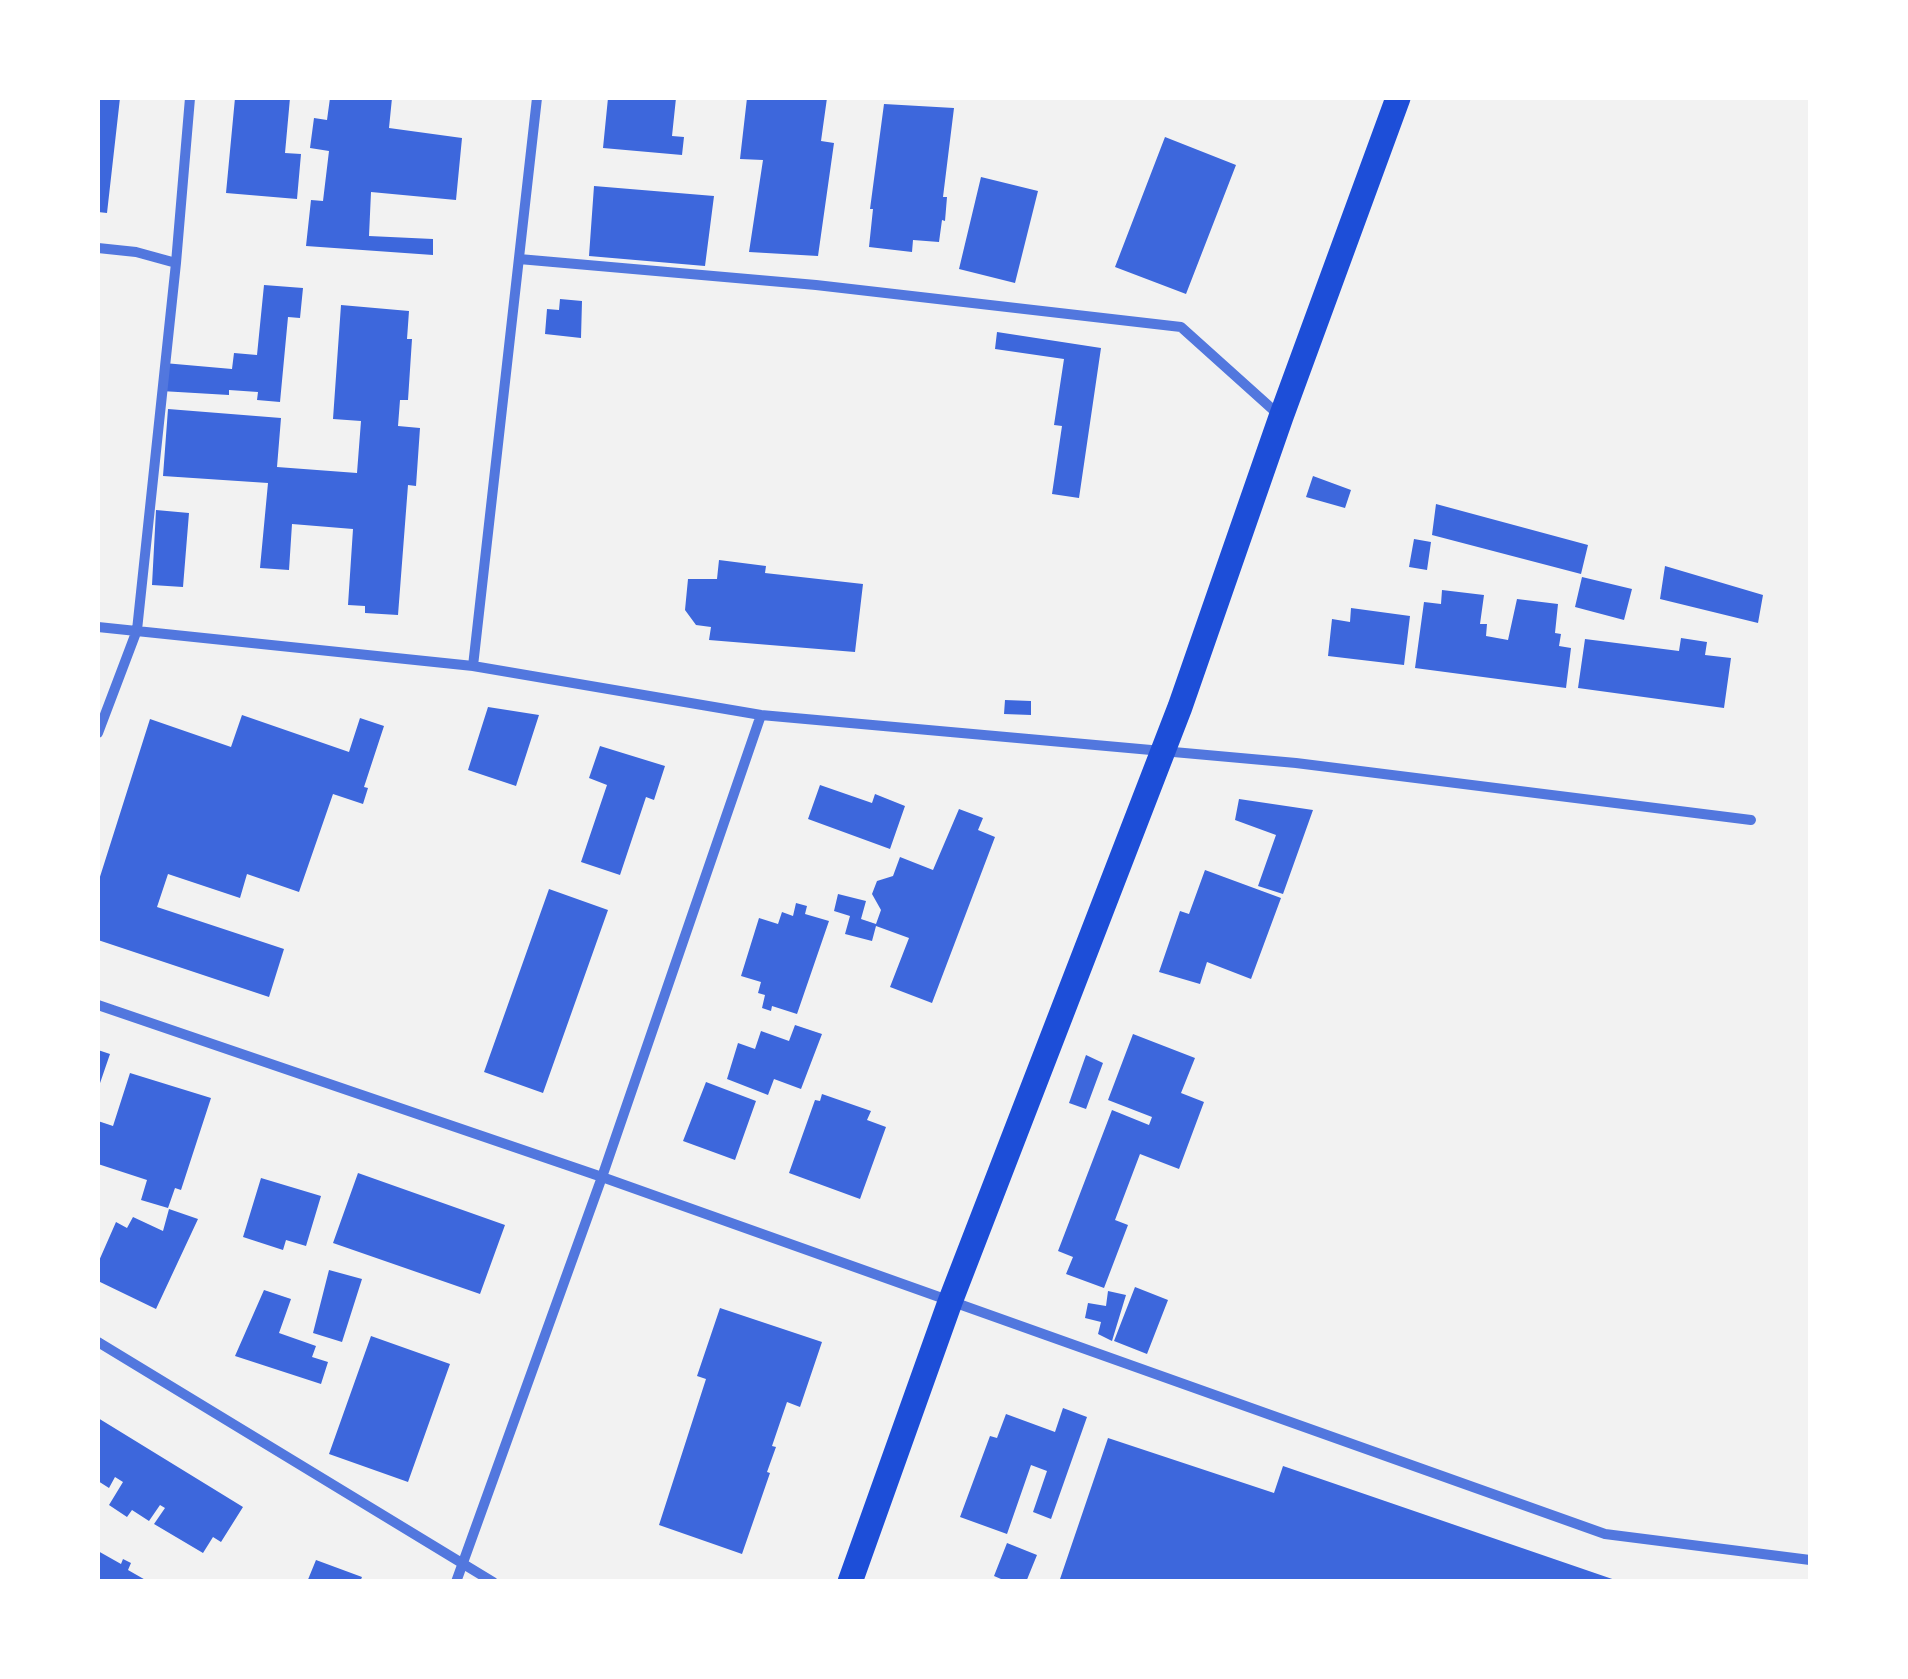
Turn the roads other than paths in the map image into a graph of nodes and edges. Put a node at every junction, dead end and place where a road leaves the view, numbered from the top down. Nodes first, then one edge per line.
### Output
1 (190, 98) edge
2 (537, 98) edge
3 (1398, 98) edge
4 (98, 248) edge
5 (519, 260) junction
6 (176, 263) junction
7 (1281, 416) junction
8 (98, 628) edge
9 (137, 630) junction
10 (473, 666) junction
11 (761, 716) junction
12 (98, 733) edge
13 (1163, 751) junction
14 (1751, 820) dead end
15 (98, 1005) edge
16 (602, 1177) junction
17 (950, 1302) junction
18 (98, 1342) edge
19 (1810, 1560) edge
20 (464, 1564) junction
21 (456, 1582) edge
22 (493, 1582) edge
23 (850, 1582) edge

1 - 6 street
2 - 5 street
3 - 7 main road
4 - 6 street
5 - 7 street
5 - 10 street
6 - 9 street
7 - 13 main road
8 - 9 street
9 - 10 street
9 - 12 street
10 - 11 street
11 - 13 street
11 - 16 street
13 - 14 street
13 - 17 main road
15 - 16 street
16 - 17 street
16 - 20 street
17 - 19 street
17 - 23 main road
18 - 20 street
20 - 21 street
20 - 22 street

